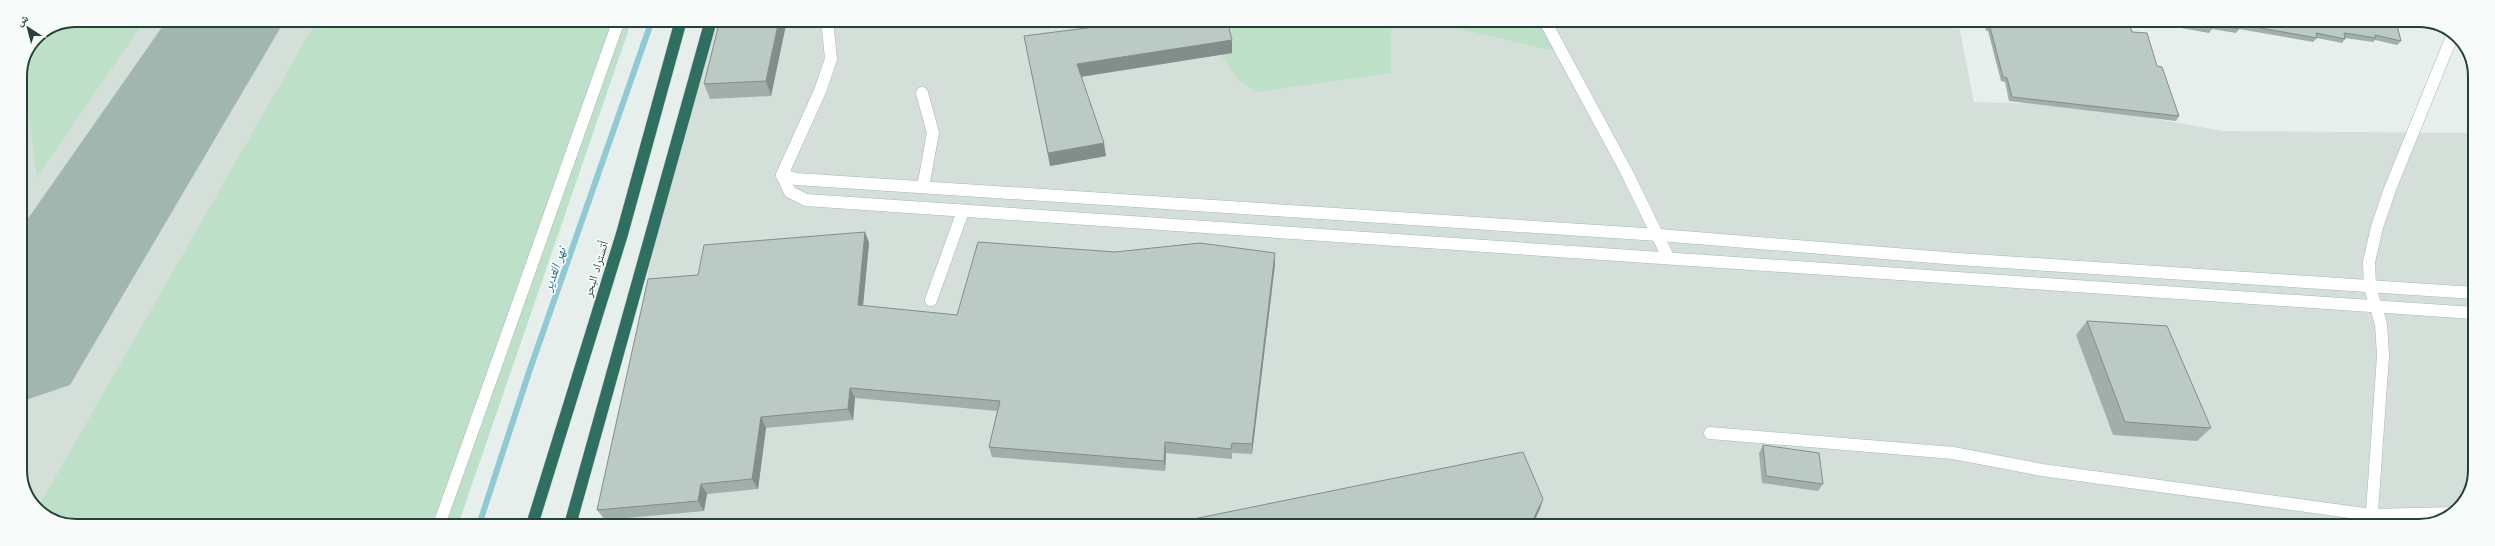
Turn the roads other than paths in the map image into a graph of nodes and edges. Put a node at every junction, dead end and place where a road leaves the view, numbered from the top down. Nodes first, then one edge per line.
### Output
1 (617, 27) edge
2 (679, 27) edge
3 (709, 27) edge
4 (828, 27) edge
5 (1548, 27) edge
6 (2451, 39) edge
7 (922, 93) dead end
8 (782, 175) junction
9 (923, 187) junction
10 (951, 189) junction
11 (989, 192) junction
12 (942, 209) junction
13 (963, 210) junction
14 (982, 212) junction
15 (1301, 212) junction
16 (1298, 233) junction
17 (1659, 235) junction
18 (1668, 257) junction
19 (2370, 287) junction
20 (2468, 293) edge
21 (931, 300) dead end
22 (2376, 305) junction
23 (2468, 313) edge
24 (1710, 433) dead end
25 (2440, 514) edge
26 (441, 519) edge
27 (534, 519) edge
28 (572, 519) edge
29 (2364, 519) edge
30 (2371, 519) edge
31 (2383, 519) edge

1 - 26 street
2 - 27 highway, أتستراد البحر
3 - 28 highway
4 - 8 street
5 - 17 street
6 - 19 street
7 - 9 street
8 - 9 street
8 - 12 street
9 - 10 street
10 - 11 street
10 - 12 street
11 - 14 street
11 - 15 street
12 - 13 street
13 - 14 street
13 - 21 street
14 - 16 street
15 - 16 street
15 - 17 street
16 - 18 street
17 - 18 street
17 - 19 street
18 - 22 street
19 - 20 street
19 - 22 street
22 - 23 street
22 - 30 street
24 - 29 street
25 - 31 street

